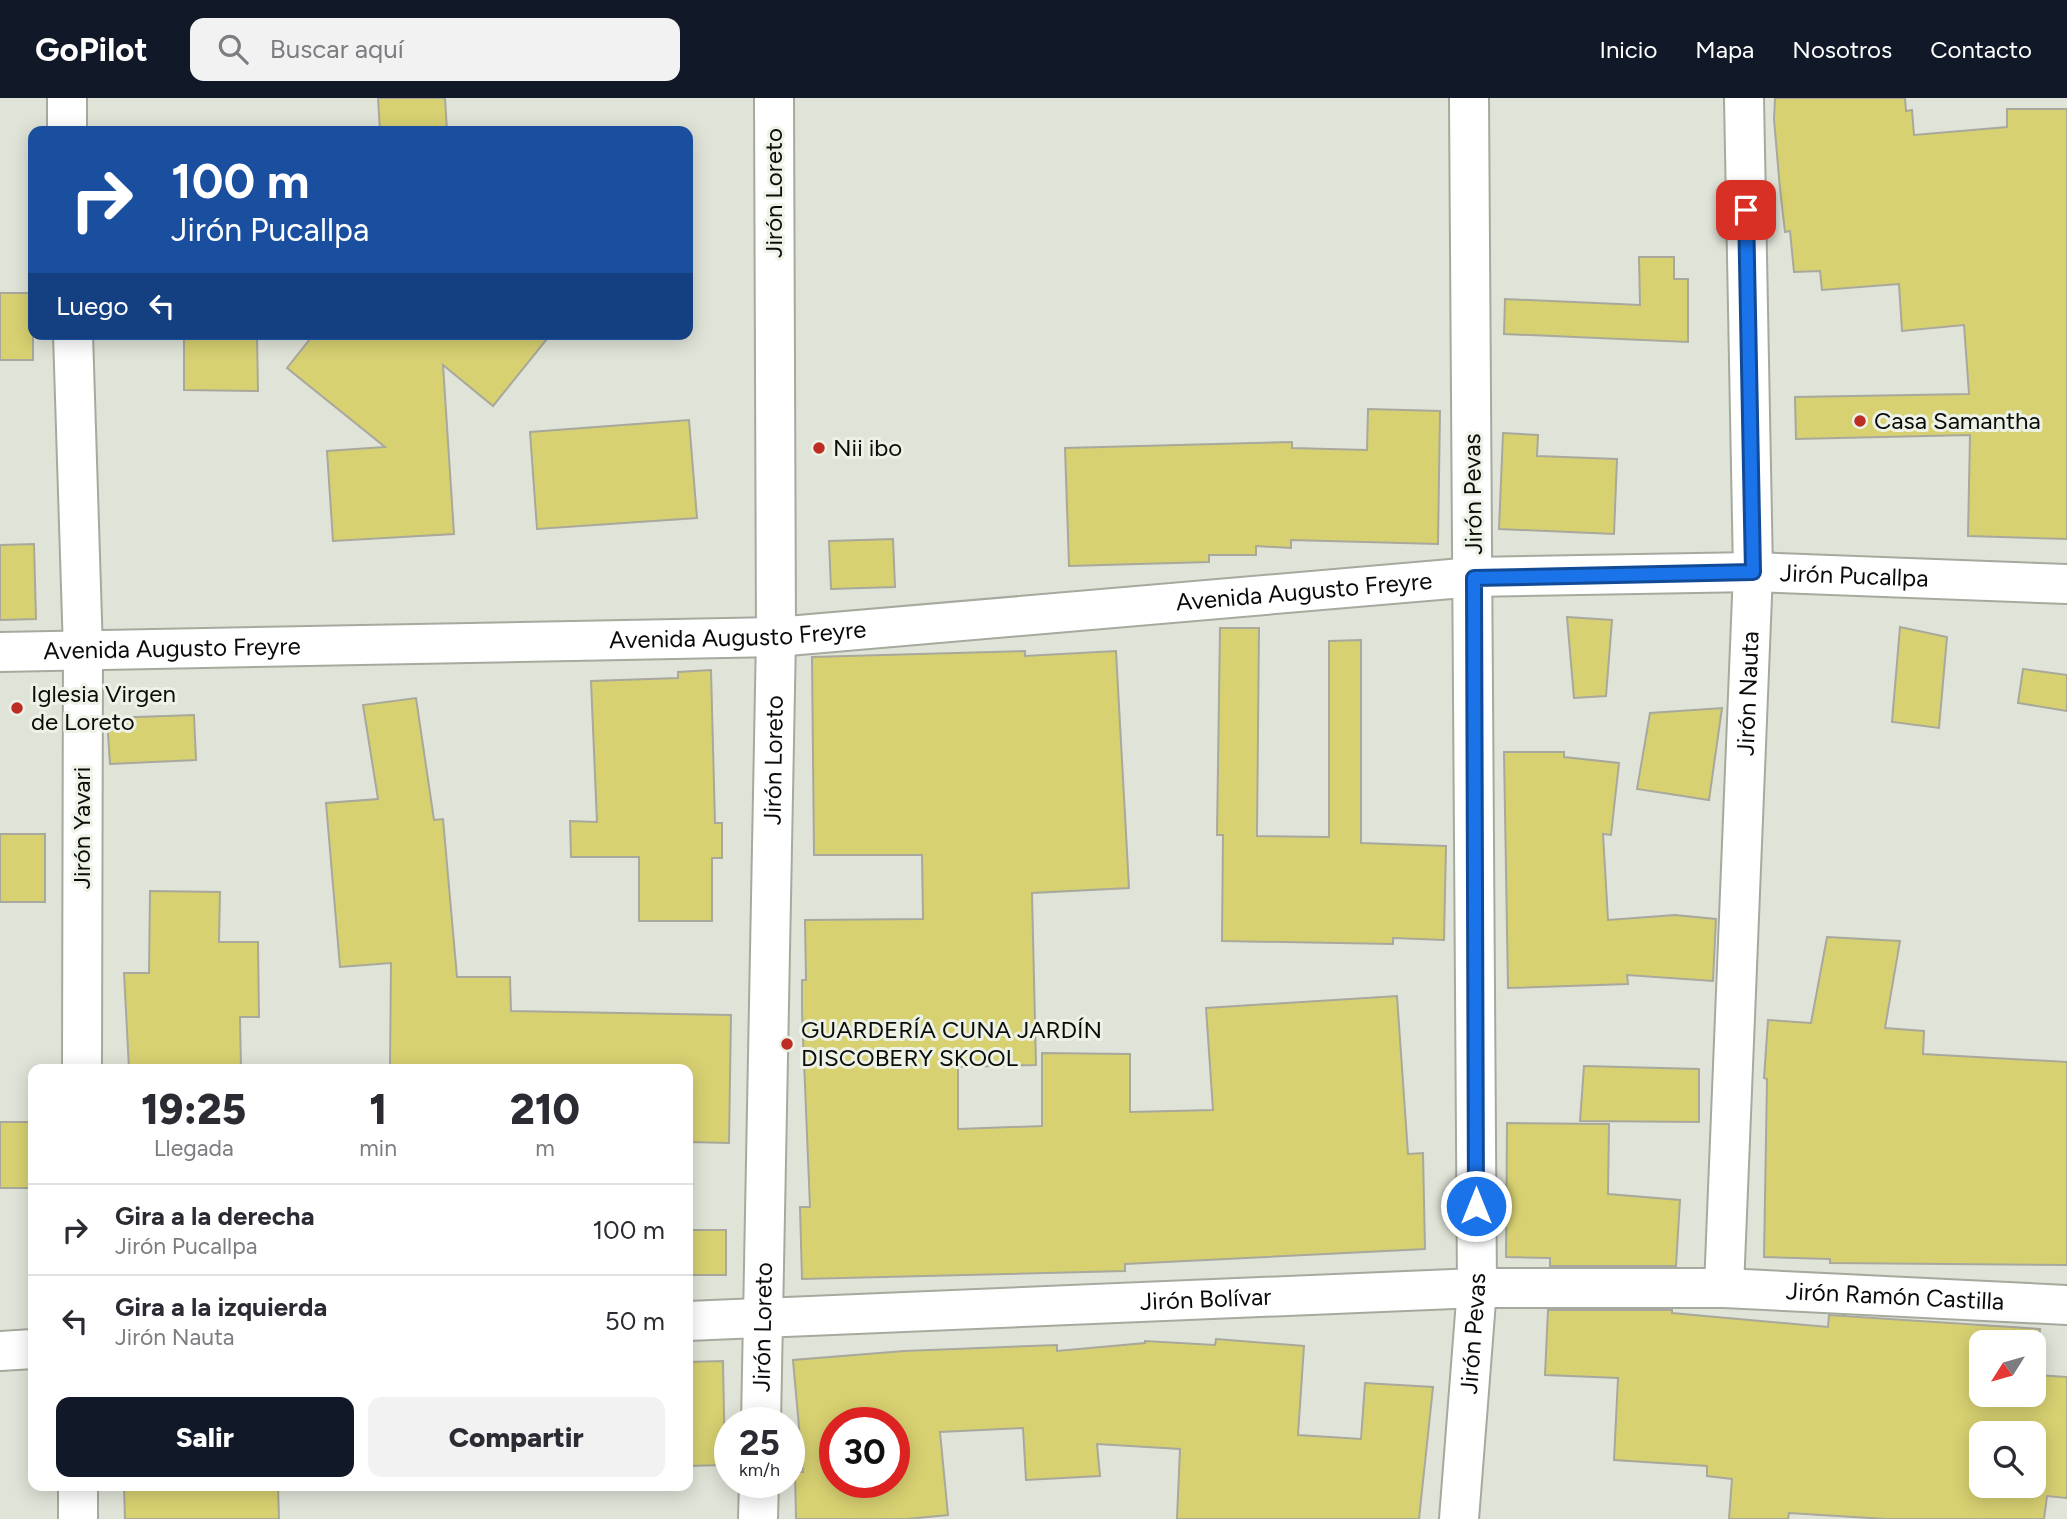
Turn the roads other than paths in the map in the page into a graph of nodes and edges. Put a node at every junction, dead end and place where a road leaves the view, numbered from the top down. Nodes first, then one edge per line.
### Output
1 (66, 98) edge
2 (774, 98) edge
3 (1469, 98) edge
4 (1744, 98) edge
5 (68, 126) edge
6 (74, 340) edge
7 (1753, 572) junction
8 (1474, 578) junction
9 (2067, 584) edge
10 (776, 636) junction
11 (83, 651) junction
12 (0, 652) edge
13 (82, 1064) edge
14 (1477, 1288) junction
15 (1724, 1288) junction
16 (2067, 1305) edge
17 (763, 1318) junction
18 (693, 1321) edge
19 (28, 1349) edge
20 (0, 1351) edge
21 (761, 1407) edge
22 (78, 1491) edge
23 (759, 1498) edge
24 (78, 1519) edge
25 (758, 1519) edge
26 (1459, 1519) edge

1 - 5 street
2 - 10 street, Jirón Loreto
3 - 8 street, Jirón Pevas
4 - 7 street, Jirón Nauta
6 - 11 street, Jirón Yavari
7 - 8 street, Jirón Pucallpa
7 - 9 street, Jirón Pucallpa
7 - 15 street, Jirón Nauta
8 - 10 street, Avenida Augusto Freyre
8 - 14 street, Jirón Pevas
10 - 11 street, Avenida Augusto Freyre
10 - 17 street, Jirón Loreto
11 - 12 street, Avenida Augusto Freyre
11 - 13 street, Jirón Yavari
14 - 15 street, Jirón Bolívar
14 - 17 street, Jirón Bolívar
14 - 26 street, Jirón Pevas
15 - 16 street, Jirón Ramón Castilla
17 - 18 street, Jirón Bolívar
17 - 21 street, Jirón Loreto
19 - 20 street
22 - 24 street
23 - 25 street

